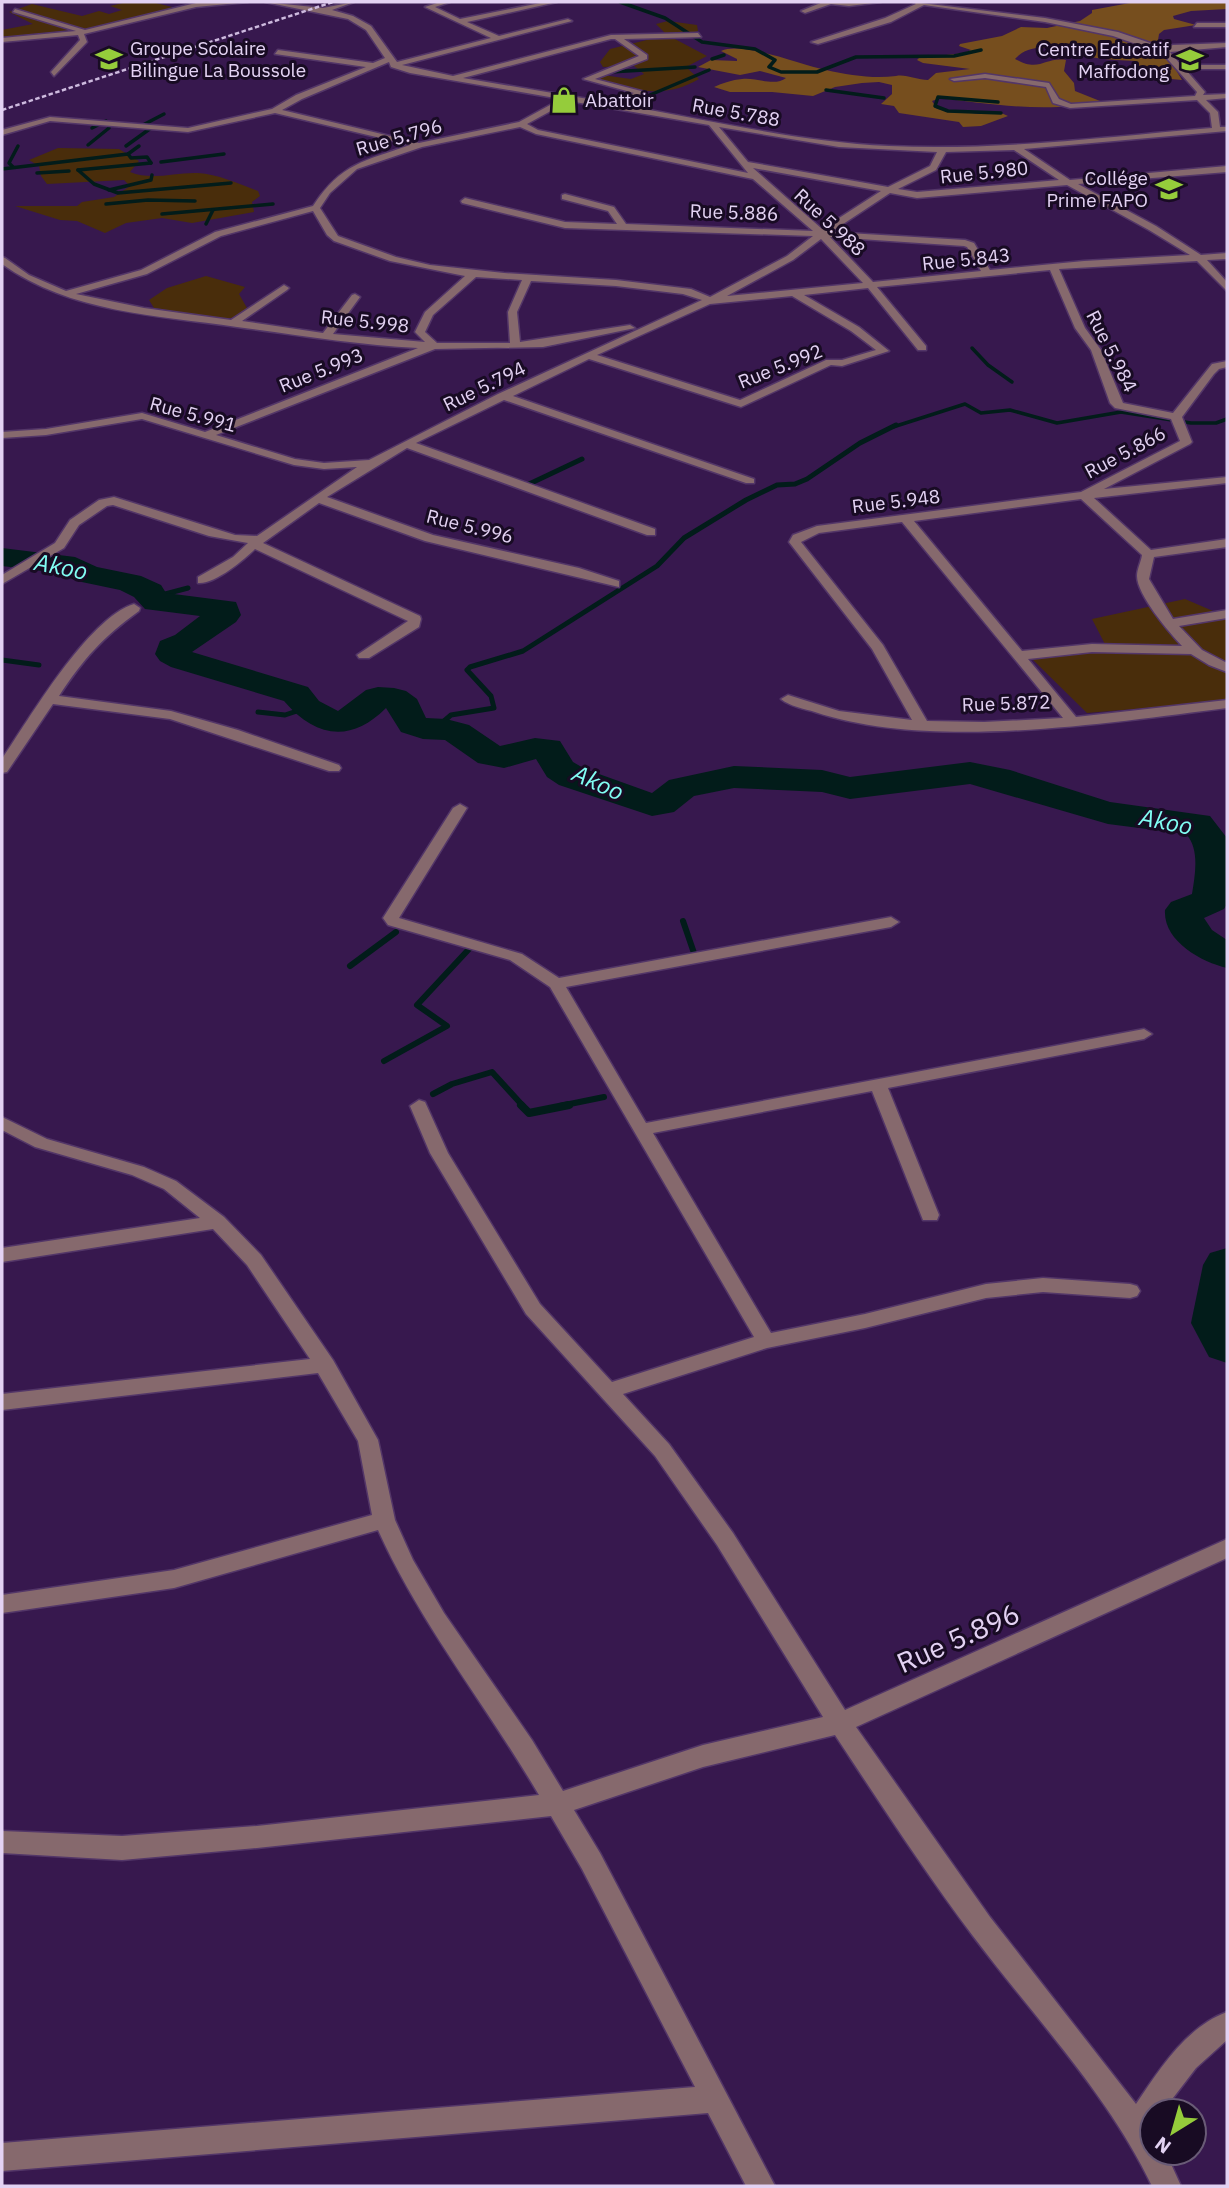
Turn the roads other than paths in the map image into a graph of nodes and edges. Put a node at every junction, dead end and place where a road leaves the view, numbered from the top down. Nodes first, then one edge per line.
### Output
1 (23, 2) edge
2 (181, 2) edge
3 (245, 2) edge
4 (268, 2) edge
5 (309, 2) edge
6 (351, 2) edge
7 (447, 2) edge
8 (554, 2) edge
9 (831, 2) edge
10 (878, 2) edge
11 (920, 2) edge
12 (943, 4) edge
13 (198, 5) junction
14 (295, 6) junction
15 (6, 7) dead end
16 (15, 11) dead end
17 (321, 11) junction
18 (805, 11) dead end
19 (460, 20) junction
20 (568, 21) dead end
21 (1197, 25) dead end
22 (1227, 25) edge
23 (84, 32) junction
24 (698, 35) dead end
25 (615, 37) junction
26 (498, 38) junction
27 (2, 40) edge
28 (815, 42) dead end
29 (1227, 46) edge
30 (1165, 51) junction
31 (278, 52) dead end
32 (391, 62) junction
33 (371, 65) junction
34 (1180, 67) junction
35 (1227, 67) edge
36 (54, 74) dead end
37 (450, 79) junction
38 (954, 79) dead end
39 (1227, 96) edge
40 (1198, 97) junction
41 (567, 99) junction
42 (613, 106) junction
43 (275, 111) junction
44 (712, 123) junction
45 (522, 124) junction
46 (1227, 129) edge
47 (1216, 130) junction
48 (2, 133) edge
49 (420, 145) junction
50 (1016, 147) junction
51 (942, 151) junction
52 (746, 164) junction
53 (1227, 169) edge
54 (756, 177) junction
55 (1066, 180) junction
56 (887, 191) junction
57 (565, 197) dead end
58 (465, 201) dead end
59 (316, 208) junction
60 (624, 227) junction
61 (822, 234) junction
62 (1227, 256) edge
63 (1198, 257) junction
64 (2, 260) edge
65 (1053, 267) junction
66 (473, 274) junction
67 (987, 274) junction
68 (527, 280) junction
69 (872, 287) junction
70 (284, 288) dead end
71 (1227, 288) edge
72 (794, 293) junction
73 (66, 294) junction
74 (355, 297) dead end
75 (709, 301) junction
76 (660, 322) junction
77 (233, 323) junction
78 (327, 335) junction
79 (434, 346) junction
80 (516, 346) junction
81 (922, 348) dead end
82 (588, 355) junction
83 (1227, 364) edge
84 (502, 396) junction
85 (1177, 417) junction
86 (209, 434) junction
87 (2, 435) edge
88 (407, 443) junction
89 (373, 462) junction
90 (1227, 480) edge
91 (750, 481) dead end
92 (1084, 495) junction
93 (318, 498) junction
94 (906, 519) junction
95 (651, 532) dead end
96 (257, 542) junction
97 (1227, 543) edge
98 (1148, 554) junction
99 (2, 580) edge
100 (202, 580) dead end
101 (615, 584) dead end
102 (134, 608) dead end
103 (1227, 614) edge
104 (1171, 623) junction
105 (1193, 650) junction
106 (364, 655) dead end
107 (1017, 656) junction
108 (1227, 668) edge
109 (49, 699) junction
110 (788, 699) dead end
111 (1227, 704) edge
112 (1072, 720) junction
113 (922, 725) junction
114 (334, 768) dead end
115 (2, 769) edge
116 (460, 808) dead end
117 (891, 922) dead end
118 (556, 984) junction
119 (1144, 1034) dead end
120 (878, 1084) junction
121 (419, 1106) dead end
122 (2, 1123) edge
123 (644, 1129) junction
124 (929, 1216) dead end
125 (217, 1222) junction
126 (2, 1255) edge
127 (1130, 1291) dead end
128 (766, 1341) junction
129 (326, 1365) junction
130 (608, 1391) junction
131 (2, 1402) edge
132 (383, 1520) junction
133 (1227, 1548) edge
134 (2, 1604) edge
135 (840, 1723) junction
136 (557, 1804) junction
137 (2, 1842) edge
138 (1227, 2025) edge
139 (715, 2099) junction
140 (1135, 2128) junction
141 (2, 2157) edge
142 (761, 2186) edge
143 (1167, 2186) edge

1 - 15 street
2 - 13 street
3 - 13 street
4 - 14 street
5 - 14 street
6 - 17 street
7 - 19 street
8 - 19 street
9 - 10 street
9 - 18 street
11 - 12 street
11 - 28 street
12 - 30 street
13 - 23 street
14 - 17 street
16 - 23 street
17 - 32 street
19 - 26 street
20 - 26 street
21 - 22 street
23 - 27 street
23 - 36 street
24 - 25 street
25 - 37 street
25 - 42 street
26 - 32 street
29 - 30 street
30 - 34 street
31 - 33 street
32 - 33 street
32 - 37 street, Rue 5.788
33 - 43 street
34 - 35 street
34 - 40 street
37 - 41 street, Rue 5.788
38 - 40 street
39 - 40 street
40 - 47 street
41 - 42 street, Rue 5.788
41 - 45 street, Rue 5.796
42 - 44 street, Rue 5.788
43 - 48 street
43 - 49 street
44 - 51 street, Rue 5.788
44 - 52 street, Rue 5.988
45 - 49 street, Rue 5.796
45 - 54 street
46 - 47 street, Rue 5.788
47 - 50 street, Rue 5.788
49 - 59 street, Rue 5.796
50 - 51 street, Rue 5.788
50 - 55 street
51 - 56 street, Rue 5.794
52 - 54 street, Rue 5.988
52 - 56 street, Rue 5.980
53 - 55 street, Rue 5.980
54 - 61 street, Rue 5.988
55 - 56 street, Rue 5.980
55 - 63 street
56 - 61 street, Rue 5.794
57 - 60 street
58 - 60 street, Rue 5.886
59 - 66 street
59 - 73 street
60 - 61 street, Rue 5.886
61 - 67 street, Rue 5.886
61 - 69 street, Rue 5.988
61 - 75 street, Rue 5.794
62 - 63 street, Rue 5.843
63 - 65 street, Rue 5.843
63 - 71 street
64 - 73 street, Rue 5.998
65 - 67 street, Rue 5.843
65 - 85 street, Rue 5.984
66 - 68 street
66 - 79 street
67 - 69 street, Rue 5.843
68 - 75 street
68 - 80 street
69 - 72 street, Rue 5.843
69 - 81 street, Rue 5.988
70 - 77 street
72 - 75 street, Rue 5.843
72 - 82 street, Rue 5.992
73 - 77 street, Rue 5.998
74 - 78 street
75 - 76 street, Rue 5.794
76 - 80 street, Rue 5.998
76 - 82 street, Rue 5.794
77 - 78 street, Rue 5.998
78 - 79 street, Rue 5.998
79 - 80 street, Rue 5.998
79 - 86 street, Rue 5.993
82 - 84 street, Rue 5.794
83 - 85 street
84 - 88 street, Rue 5.794
84 - 91 street
85 - 92 street, Rue 5.866
86 - 87 street, Rue 5.991
86 - 89 street, Rue 5.991
88 - 89 street, Rue 5.794
88 - 95 street
89 - 93 street, Rue 5.794
90 - 92 street, Rue 5.948
92 - 94 street, Rue 5.948
92 - 98 street, Rue 5.866
93 - 96 street, Rue 5.794
93 - 101 street, Rue 5.996
94 - 107 street
94 - 113 street, Rue 5.948
96 - 99 street
96 - 100 street, Rue 5.794
96 - 106 street
97 - 98 street
98 - 104 street
102 - 109 street
103 - 104 street
104 - 105 street
105 - 107 street
105 - 108 street
107 - 112 street
109 - 114 street
109 - 115 street
110 - 113 street, Rue 5.872
111 - 112 street, Rue 5.872
112 - 113 street, Rue 5.872
116 - 118 street
117 - 118 street
118 - 123 street
119 - 120 street
120 - 123 street
120 - 124 street
121 - 130 street
122 - 125 street
123 - 128 street
125 - 126 street
125 - 129 street
127 - 128 street
128 - 130 street
129 - 131 street
129 - 132 street
130 - 135 street
132 - 134 street
132 - 136 street
133 - 135 street, Rue 5.896
135 - 136 street, Rue 5.896
135 - 140 street
136 - 137 street, Rue 5.896
136 - 139 street
138 - 140 street
139 - 141 street
139 - 142 street
140 - 143 street

